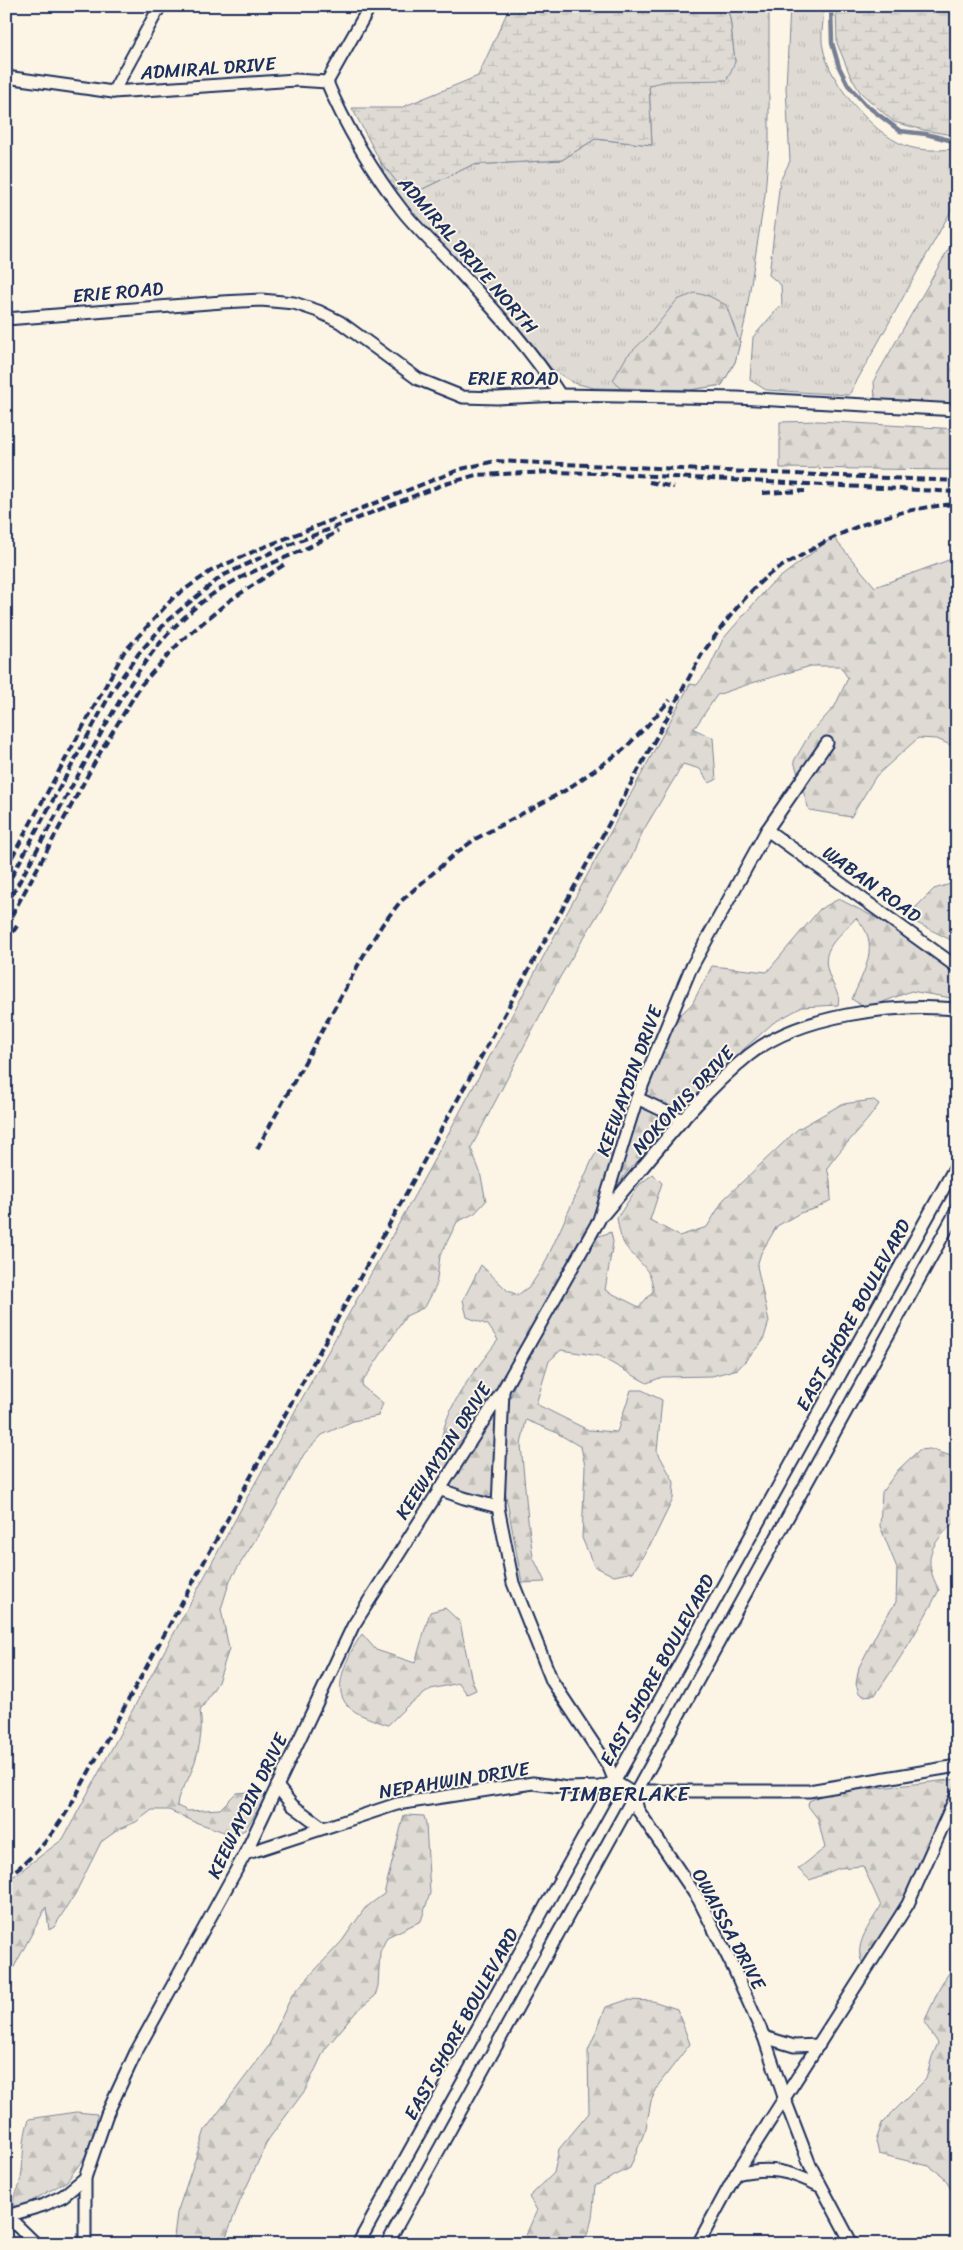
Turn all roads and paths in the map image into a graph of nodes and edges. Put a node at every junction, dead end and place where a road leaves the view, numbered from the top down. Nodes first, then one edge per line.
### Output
1 (160, 6) edge
2 (370, 6) edge
3 (6, 77) edge
4 (327, 82) junction
5 (113, 92) junction
6 (6, 319) edge
7 (560, 395) junction
8 (957, 410) edge
9 (826, 743) dead end
10 (767, 830) junction
11 (957, 967) edge
12 (957, 1009) edge
13 (636, 1098) junction
14 (683, 1120) junction
15 (957, 1164) edge
16 (957, 1210) edge
17 (599, 1220) junction
18 (901, 1266) junction
19 (920, 1275) junction
20 (503, 1390) junction
21 (439, 1488) junction
22 (498, 1507) junction
23 (957, 1766) edge
24 (615, 1782) junction
25 (277, 1786) junction
26 (634, 1794) junction
27 (957, 1794) edge
28 (323, 1828) junction
29 (245, 1854) junction
30 (764, 2037) junction
31 (819, 2045) junction
32 (785, 2100) junction
33 (736, 2174) junction
34 (85, 2178) junction
35 (820, 2186) junction
36 (7, 2215) edge
37 (36, 2244) edge
38 (85, 2244) edge
39 (358, 2244) edge
40 (387, 2244) edge
41 (698, 2244) edge
42 (852, 2244) edge

1 - 5 street
2 - 4 street
3 - 5 street, ADMIRAL DRIVE
4 - 5 street, ADMIRAL DRIVE
4 - 7 street, ADMIRAL DRIVE NORTH
6 - 7 street, ERIE ROAD
7 - 8 street, ERIE ROAD
9 - 10 street, KEEWAYDIN DRIVE
10 - 11 street, WABAN ROAD
10 - 13 street, KEEWAYDIN DRIVE
12 - 14 street, NOKOMIS DRIVE
13 - 14 street
13 - 17 street, KEEWAYDIN DRIVE
14 - 17 street, NOKOMIS DRIVE
15 - 18 street, EAST SHORE BOULEVARD
16 - 19 street, EAST SHORE BOULEVARD
17 - 20 street, KEEWAYDIN DRIVE
18 - 19 street
18 - 24 street, EAST SHORE BOULEVARD
19 - 26 street, EAST SHORE BOULEVARD
20 - 21 street, KEEWAYDIN DRIVE
20 - 22 street
21 - 22 street
21 - 25 street, KEEWAYDIN DRIVE
22 - 24 street
23 - 26 street
24 - 26 street
24 - 28 street, NEPAHWIN DRIVE
24 - 39 street, EAST SHORE BOULEVARD
25 - 28 street
25 - 29 street, KEEWAYDIN DRIVE
26 - 30 street, OWAISSA DRIVE
26 - 40 street, EAST SHORE BOULEVARD
27 - 31 street
28 - 29 street, NEPAHWIN DRIVE
29 - 34 street, KEEWAYDIN DRIVE
30 - 31 street
30 - 32 street, OWAISSA DRIVE
31 - 32 street
32 - 33 street
32 - 35 street, OWAISSA DRIVE
33 - 35 street
33 - 41 street
34 - 36 street
34 - 38 street, KEEWAYDIN DRIVE
35 - 42 street, OWAISSA DRIVE
36 - 37 street

